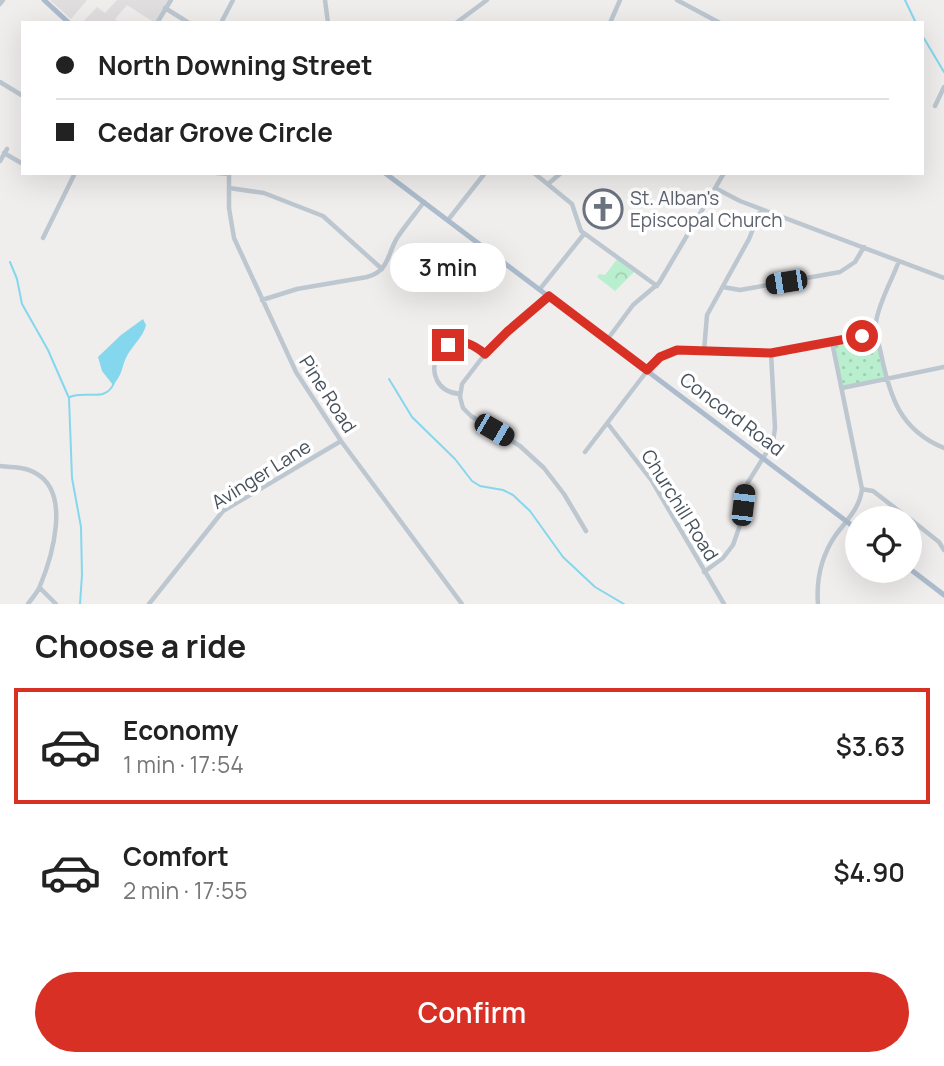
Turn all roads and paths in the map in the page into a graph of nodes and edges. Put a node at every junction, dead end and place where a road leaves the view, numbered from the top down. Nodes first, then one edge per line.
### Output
1 (44, 0) edge
2 (171, 0) edge
3 (233, 0) edge
4 (325, 0) edge
5 (487, 0) edge
6 (620, 0) edge
7 (679, 0) edge
8 (165, 8) junction
9 (67, 21) edge
10 (157, 21) edge
11 (186, 21) edge
12 (222, 21) edge
13 (328, 21) edge
14 (459, 21) edge
15 (611, 21) edge
16 (716, 21) edge
17 (0, 82) edge
18 (944, 87) edge
19 (21, 95) edge
20 (935, 106) dead end
21 (0, 160) edge
22 (21, 162) edge
23 (74, 175) edge
24 (229, 175) edge
25 (388, 175) edge
26 (483, 175) edge
27 (537, 175) edge
28 (559, 175) edge
29 (723, 175) edge
30 (548, 184) junction
31 (229, 188) junction
32 (715, 188) junction
33 (424, 202) junction
34 (761, 209) junction
35 (448, 220) junction
36 (584, 233) junction
37 (43, 238) dead end
38 (864, 247) junction
39 (899, 261) junction
40 (382, 270) junction
41 (944, 278) edge
42 (657, 286) junction
43 (723, 287) junction
44 (540, 289) junction
45 (549, 296) junction
46 (262, 300) junction
47 (877, 333) junction
48 (607, 340) junction
49 (832, 342) junction
50 (704, 351) junction
51 (771, 353) junction
52 (485, 354) junction
53 (944, 367) edge
54 (647, 370) junction
55 (886, 379) junction
56 (842, 388) junction
57 (460, 394) junction
58 (608, 424) junction
59 (341, 441) junction
60 (944, 448) edge
61 (585, 452) dead end
62 (762, 457) junction
63 (0, 466) edge
64 (862, 489) junction
65 (856, 506) edge
66 (892, 506) edge
67 (845, 520) edge
68 (845, 522) edge
69 (922, 529) edge
70 (586, 531) dead end
71 (944, 550) edge
72 (704, 572) junction
73 (922, 578) edge
74 (40, 588) junction
75 (944, 595) edge
76 (29, 604) edge
77 (56, 604) edge
78 (149, 604) edge
79 (461, 604) edge
80 (724, 604) edge
81 (818, 604) edge

1 - 9 main road
2 - 8 street
3 - 12 street
4 - 13 street
5 - 14 street
6 - 15 street
7 - 16 street
8 - 10 street
8 - 11 street
17 - 19 street
18 - 20 street
21 - 22 street
23 - 37 street
24 - 31 street, Pine Road
25 - 33 main road, Concord Road
26 - 35 street
27 - 30 street
28 - 30 street
29 - 32 street
30 - 36 street
31 - 40 street
31 - 46 street, Pine Road
32 - 34 street
32 - 42 street
33 - 35 main road, Concord Road
33 - 40 street
34 - 38 street
34 - 43 street
35 - 44 main road, Concord Road
36 - 42 street
36 - 44 street
38 - 39 street
38 - 43 street
39 - 41 street
39 - 47 street
40 - 46 street
42 - 48 street
43 - 50 street
44 - 45 main road, Concord Road
45 - 48 main road, Concord Road
45 - 52 street
46 - 59 street, Pine Road
47 - 49 street
47 - 55 street
48 - 54 main road, Concord Road
49 - 51 street
49 - 56 street
50 - 51 street
50 - 54 street
51 - 62 street
52 - 57 street
52 - 57 street
53 - 55 street
54 - 58 street
54 - 62 main road, Concord Road
55 - 56 street
55 - 60 street
56 - 64 street
57 - 70 street
58 - 61 street
58 - 72 street, Churchill Road
59 - 78 street, Avinger Lane
59 - 79 street, Pine Road
62 - 67 main road, Concord Road
62 - 72 street
63 - 74 street
64 - 65 street
64 - 66 street
68 - 81 street
69 - 71 street
72 - 80 street, Churchill Road
73 - 75 main road
74 - 76 street
74 - 77 street

